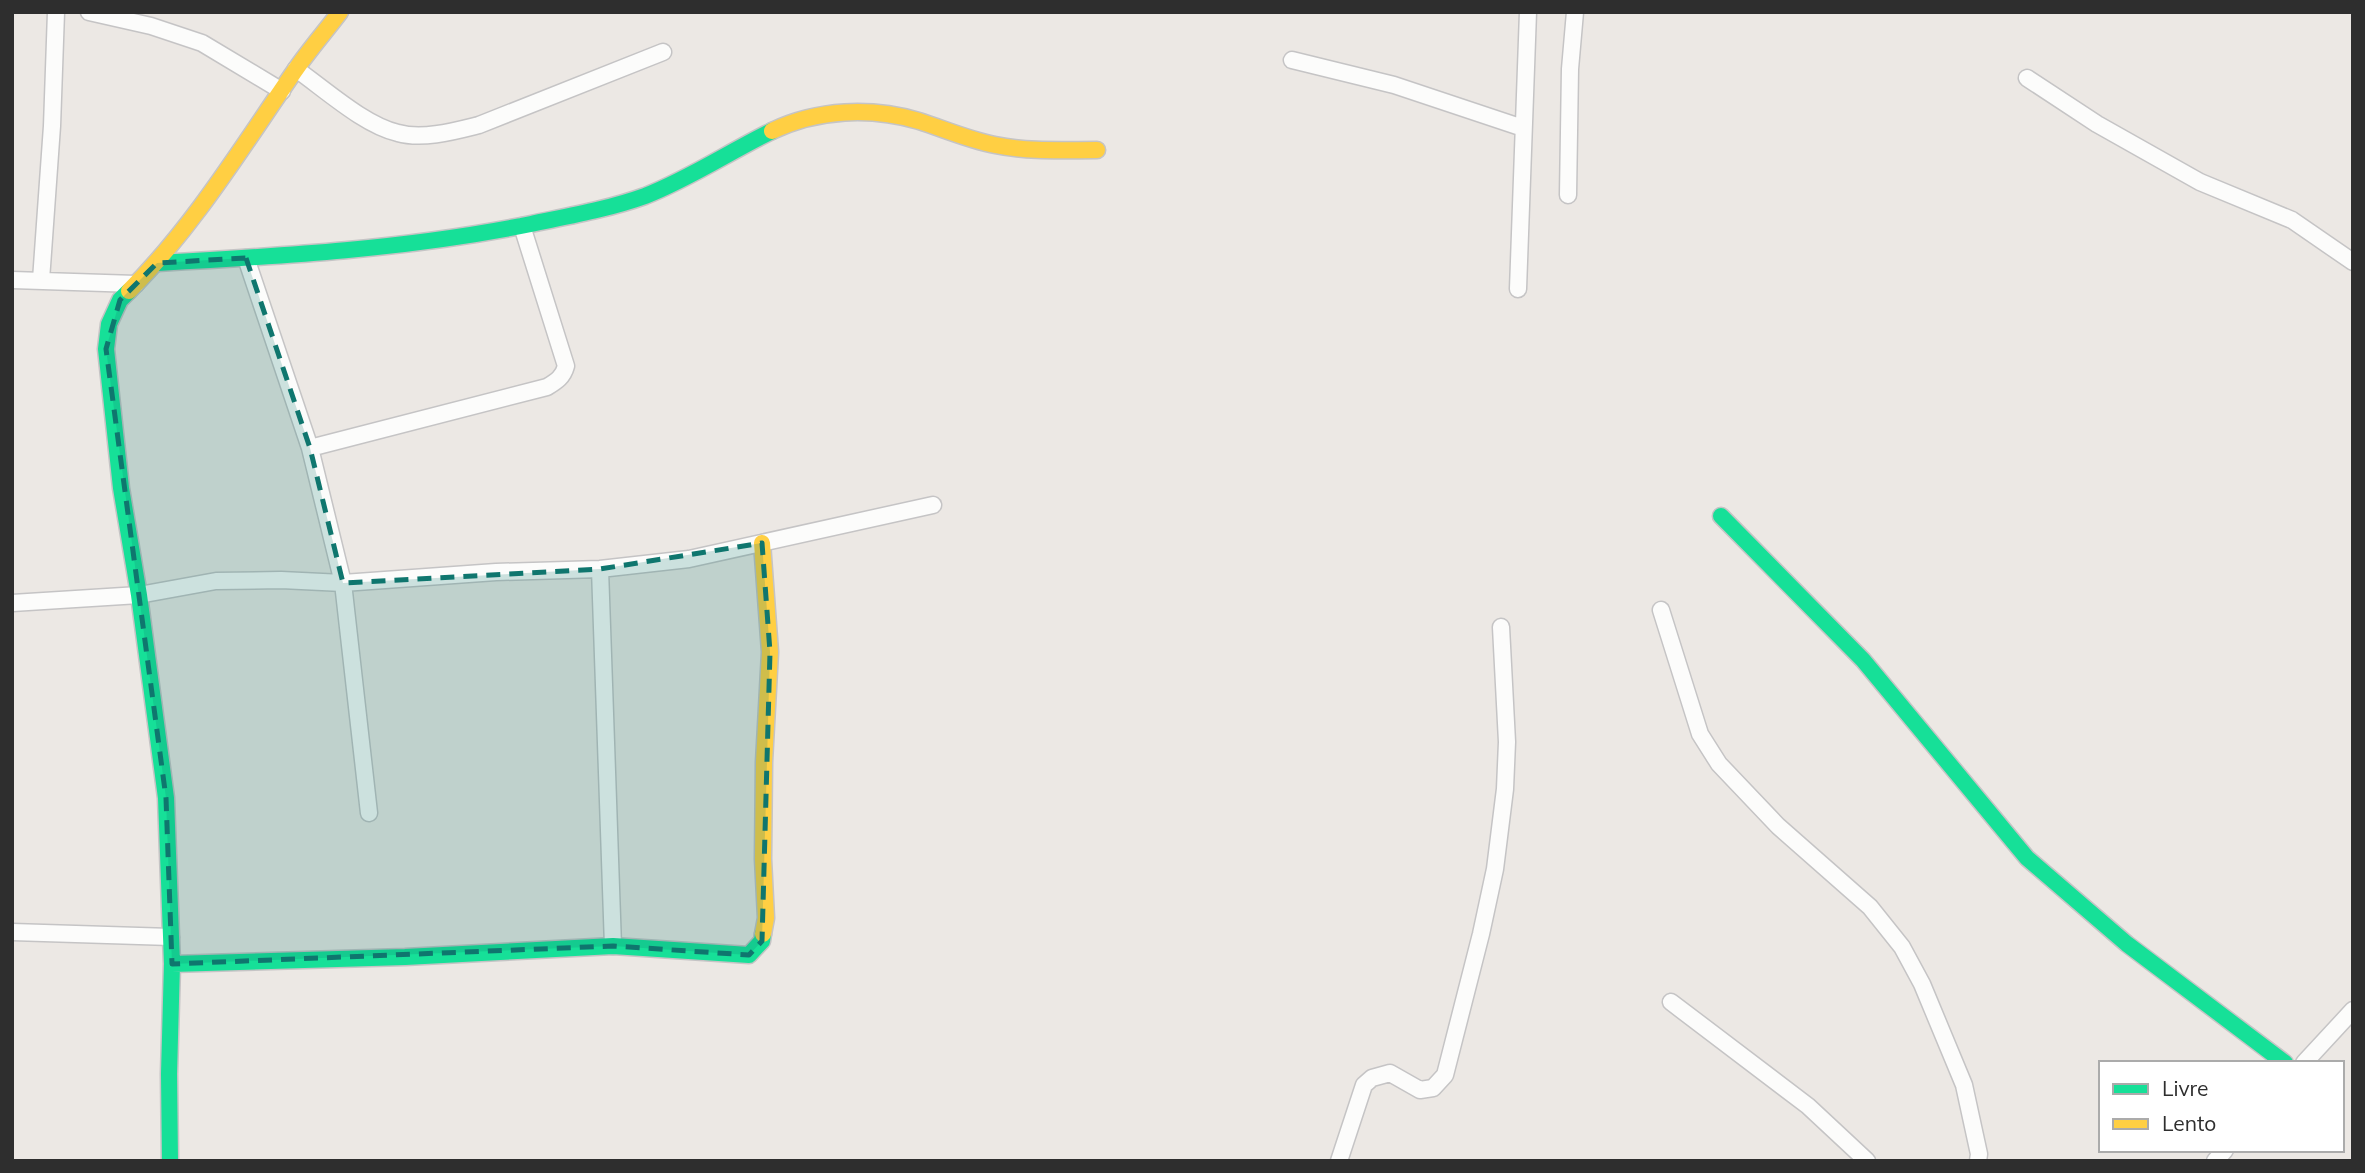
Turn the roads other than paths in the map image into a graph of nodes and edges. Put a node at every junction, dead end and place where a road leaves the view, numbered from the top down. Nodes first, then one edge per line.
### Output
1 (56, 12) edge
2 (89, 12) edge
3 (340, 12) edge
4 (1528, 12) edge
5 (1575, 12) edge
6 (663, 52) dead end
7 (1292, 60) dead end
8 (296, 69) junction
9 (2027, 78) dead end
10 (282, 91) junction
11 (1523, 128) junction
12 (1097, 150) dead end
13 (1568, 195) dead end
14 (522, 226) junction
15 (246, 258) junction
16 (2353, 262) edge
17 (157, 263) junction
18 (12, 280) edge
19 (41, 280) junction
20 (136, 284) junction
21 (1518, 289) dead end
22 (310, 448) junction
23 (933, 505) dead end
24 (1721, 516) dead end
25 (762, 543) junction
26 (600, 569) junction
27 (343, 583) junction
28 (139, 595) junction
29 (12, 603) edge
30 (1661, 610) dead end
31 (1502, 627) dead end
32 (369, 813) dead end
33 (12, 932) edge
34 (171, 937) junction
35 (613, 946) junction
36 (172, 964) junction
37 (1671, 1002) dead end
38 (2353, 1010) edge
39 (2282, 1061) edge
40 (2306, 1061) edge
41 (170, 1160) edge
42 (180, 1161) edge
43 (1339, 1161) edge
44 (1867, 1161) edge
45 (1978, 1161) edge

1 - 19 street
2 - 10 street
3 - 8 street
4 - 11 street
5 - 13 street
6 - 8 street
7 - 11 street
8 - 10 street
9 - 16 street
10 - 17 street
11 - 21 street
12 - 14 street
14 - 15 street
14 - 22 street
15 - 17 street
15 - 22 street
17 - 20 street
18 - 19 street
19 - 20 street
20 - 28 street
22 - 27 street
23 - 25 street
24 - 39 street
25 - 26 street
25 - 35 street
26 - 27 street
26 - 35 street
27 - 28 street
27 - 32 street
28 - 29 street
28 - 34 street
30 - 45 street
31 - 43 street
33 - 34 street
34 - 36 street
35 - 36 street
36 - 41 street
37 - 44 street
38 - 40 street
41 - 42 street

